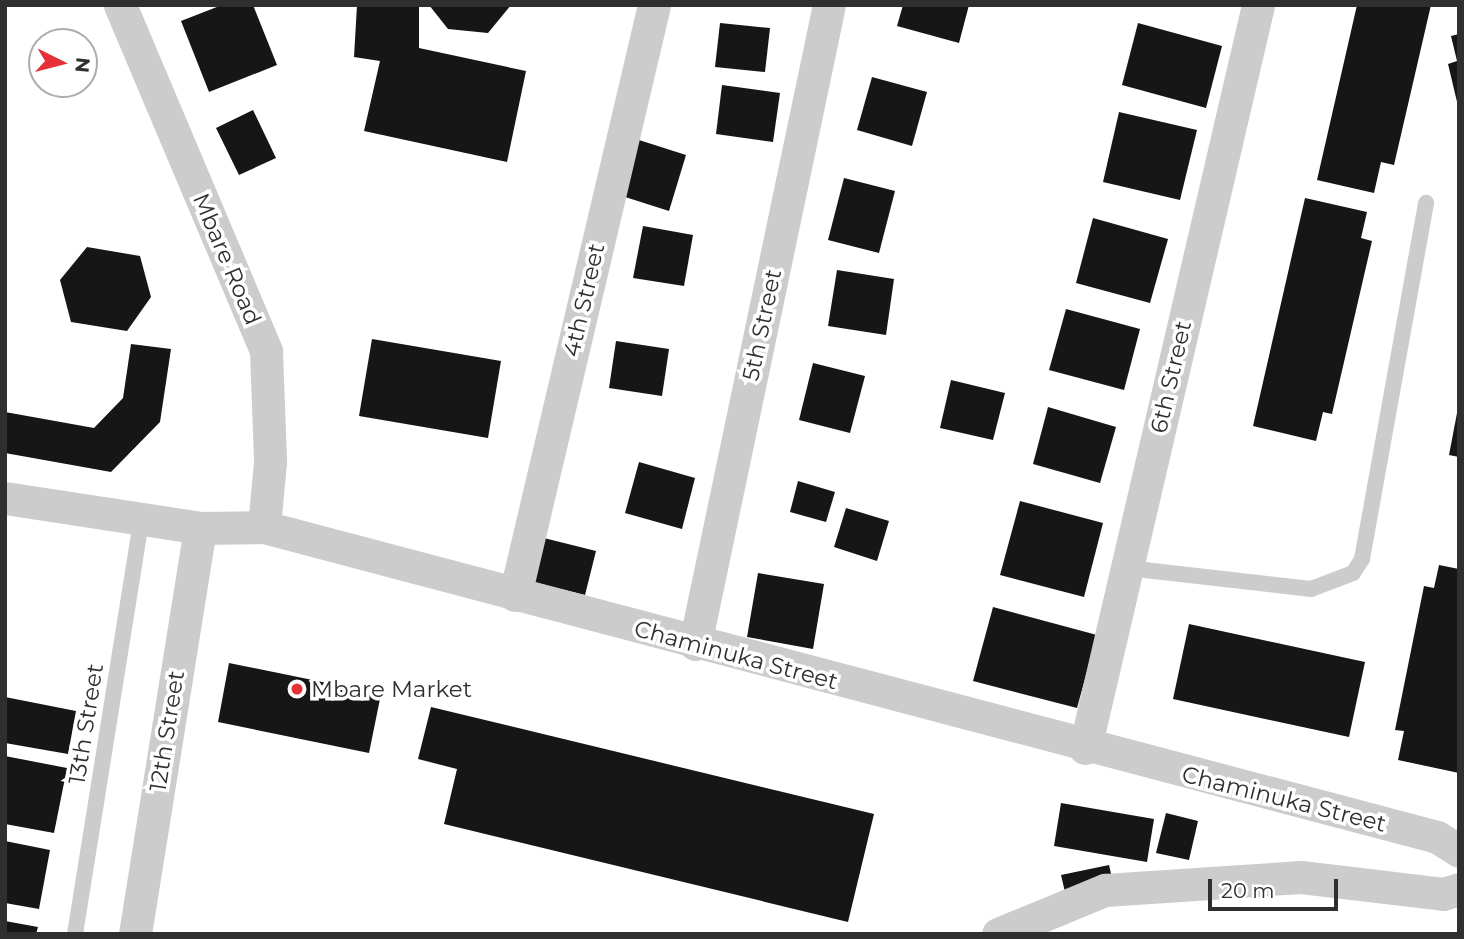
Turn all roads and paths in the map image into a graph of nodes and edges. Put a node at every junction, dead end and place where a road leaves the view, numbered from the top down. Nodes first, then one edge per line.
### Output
1 (120, 5) edge
2 (654, 5) edge
3 (829, 5) edge
4 (1258, 5) edge
5 (1426, 203) dead end
6 (5, 498) edge
7 (141, 521) junction
8 (264, 527) junction
9 (200, 528) junction
10 (1127, 568) junction
11 (515, 595) junction
12 (695, 644) junction
13 (1086, 748) junction
14 (1459, 851) edge
15 (1459, 890) edge
16 (75, 934) edge
17 (135, 934) edge
18 (998, 934) edge

1 - 8 street, Mbare Road
2 - 11 street, 4th Street
3 - 12 street, 5th Street
4 - 10 street, 6th Street
5 - 10 lane
6 - 7 street, Chaminuka Street
7 - 9 street, Chaminuka Street
7 - 16 lane, 13th Street
8 - 9 street, Chaminuka Street
8 - 11 street, Chaminuka Street
9 - 17 street, 12th Street
10 - 13 street, 6th Street
11 - 12 street, Chaminuka Street
12 - 13 street, Chaminuka Street
13 - 14 street, Chaminuka Street
15 - 18 street

